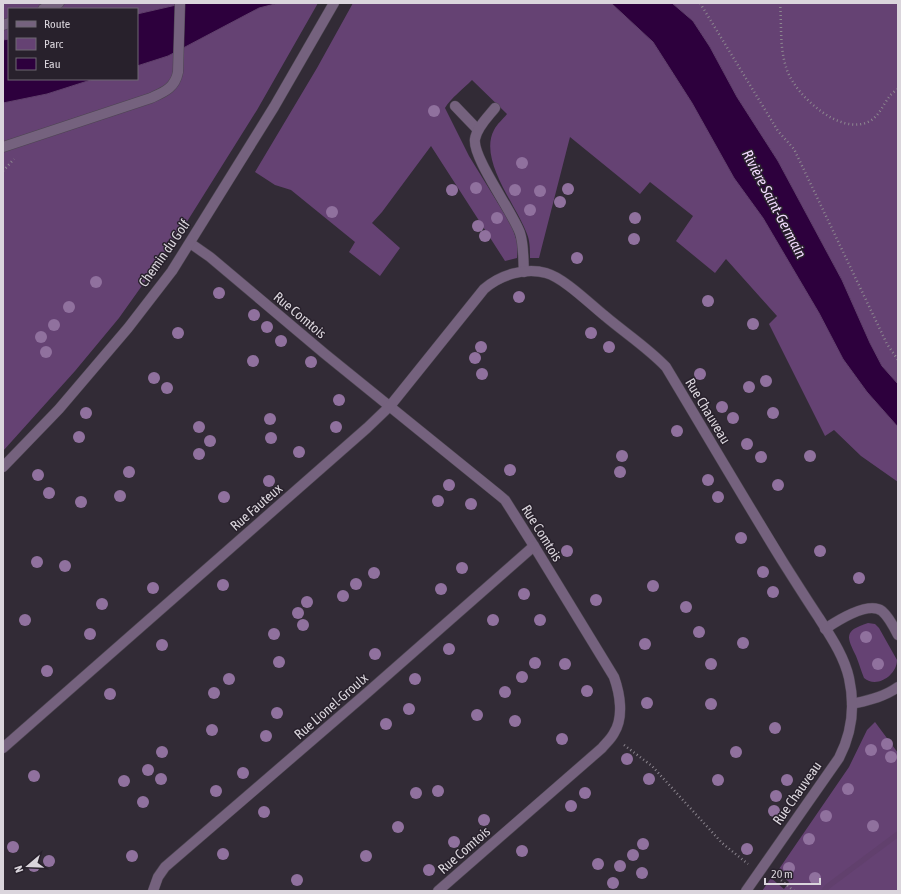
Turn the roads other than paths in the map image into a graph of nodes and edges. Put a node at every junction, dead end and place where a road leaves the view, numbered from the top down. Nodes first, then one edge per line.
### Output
1 (59, 3) edge
2 (180, 3) edge
3 (334, 3) edge
4 (46, 8) edge
5 (455, 106) dead end
6 (495, 108) dead end
7 (478, 130) junction
8 (3, 147) edge
9 (190, 243) junction
10 (524, 272) junction
11 (511, 274) joint
12 (390, 406) junction
13 (3, 467) edge
14 (534, 546) junction
15 (826, 629) junction
16 (898, 635) edge
17 (898, 686) edge
18 (852, 704) junction
19 (3, 748) edge
20 (153, 891) edge
21 (438, 891) edge
22 (746, 891) edge

1 - 4 street
2 - 8 street
3 - 9 street, Chemin du Golf
5 - 7 street
6 - 7 street
7 - 10 street
9 - 12 street, Rue Comtois
9 - 13 street, Chemin du Golf
10 - 11 street, Rue Chauveau
10 - 15 street, Rue Chauveau
11 - 12 street, Rue Fauteux
12 - 14 street, Rue Comtois
12 - 19 street, Rue Fauteux
14 - 20 street, Rue Lionel-Groulx
14 - 21 street, Rue Comtois
15 - 16 street
15 - 18 street, Rue Chauveau
17 - 18 street
18 - 22 street, Rue Chauveau

